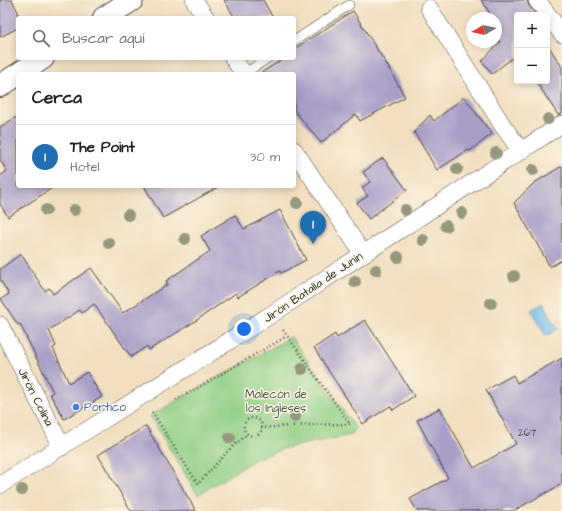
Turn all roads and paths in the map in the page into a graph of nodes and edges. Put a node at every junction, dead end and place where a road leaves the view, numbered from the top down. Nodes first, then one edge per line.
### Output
1 (132, 0) edge
2 (194, 0) edge
3 (537, 0) edge
4 (349, 5) dead end
5 (429, 8) dead end
6 (107, 16) edge
7 (205, 16) edge
8 (562, 34) edge
9 (296, 40) edge
10 (40, 60) edge
11 (234, 60) edge
12 (265, 60) edge
13 (22, 72) edge
14 (243, 72) edge
15 (247, 72) edge
16 (16, 76) edge
17 (0, 86) edge
18 (562, 124) edge
19 (521, 151) junction
20 (296, 153) edge
21 (363, 254) junction
22 (272, 314) junction
23 (0, 325) edge
24 (287, 336) junction
25 (142, 396) junction
26 (173, 401) dead end
27 (261, 428) junction
28 (248, 434) junction
29 (62, 447) junction
30 (0, 485) edge

1 - 6 main road
2 - 7 street
3 - 8 street
4 - 9 lane
5 - 19 street
10 - 13 main road
11 - 14 street
12 - 15 lane
16 - 17 main road
18 - 19 street, Jirón Batalla de Junín
19 - 21 street, Jirón Batalla de Junín
20 - 21 street
21 - 22 street, Jirón Batalla de Junín
22 - 24 path
22 - 25 street, Jirón Batalla de Junín
23 - 29 street, Jirón Colina
24 - 26 path
24 - 27 path
25 - 28 path
25 - 29 street, Jirón Batalla de Junín
27 - 28 path
27 - 28 path
29 - 30 street, Jirón Batalla de Junín

